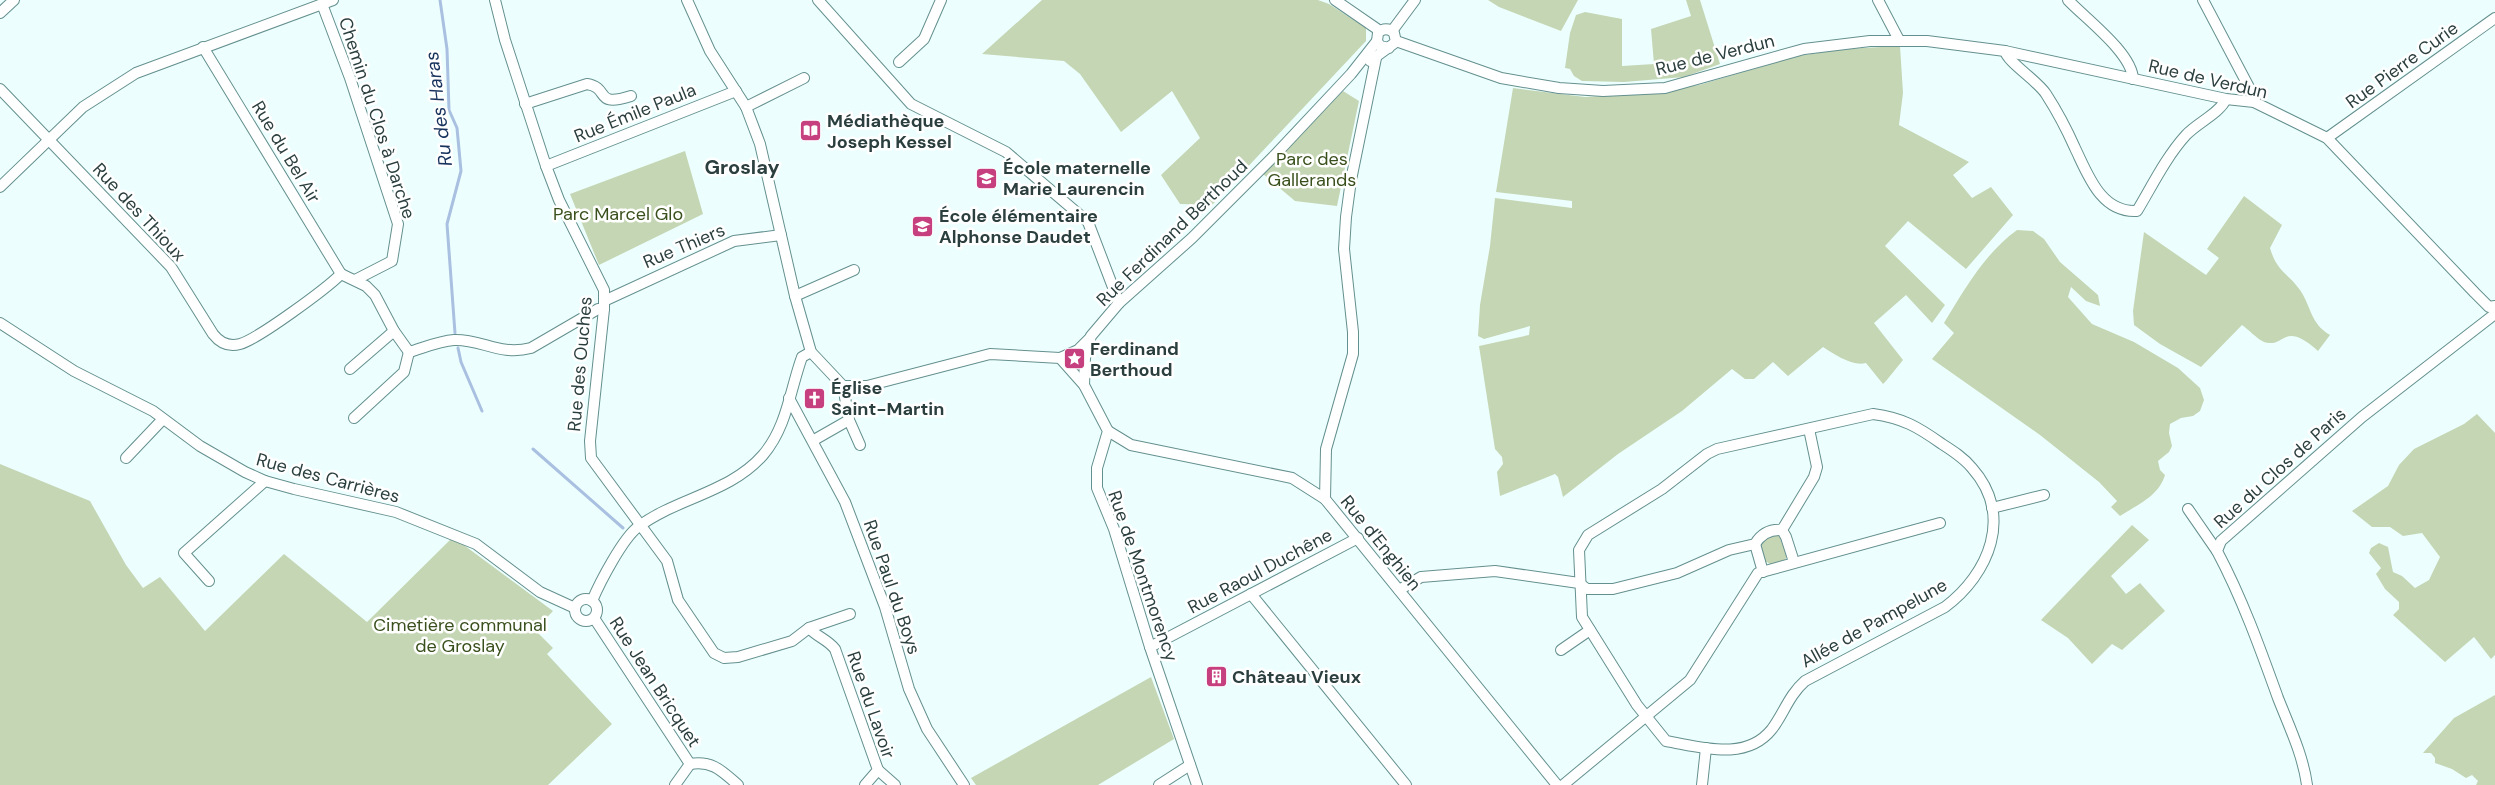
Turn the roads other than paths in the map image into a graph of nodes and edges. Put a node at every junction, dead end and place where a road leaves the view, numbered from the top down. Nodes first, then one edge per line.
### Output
1 (14, 0) edge
2 (333, 0) edge
3 (495, 0) edge
4 (687, 0) edge
5 (818, 0) edge
6 (941, 0) edge
7 (1335, 0) edge
8 (1415, 0) edge
9 (1878, 0) edge
10 (2068, 0) edge
11 (2203, 0) edge
12 (318, 3) edge
13 (0, 13) edge
14 (2495, 18) edge
15 (1379, 36) junction
16 (1392, 40) junction
17 (1899, 40) junction
18 (203, 47) junction
19 (2005, 51) junction
20 (1376, 58) junction
21 (899, 62) dead end
22 (1351, 74) junction
23 (804, 78) dead end
24 (2133, 78) junction
25 (0, 90) edge
26 (736, 90) junction
27 (631, 96) dead end
28 (2226, 99) junction
29 (2254, 102) junction
30 (525, 104) junction
31 (746, 107) junction
32 (2327, 138) junction
33 (48, 139) junction
34 (546, 166) junction
35 (0, 186) edge
36 (781, 235) junction
37 (854, 270) dead end
38 (341, 274) junction
39 (355, 280) junction
40 (795, 296) junction
41 (1119, 303) junction
42 (604, 305) junction
43 (2495, 306) edge
44 (2495, 314) edge
45 (0, 323) edge
46 (394, 331) junction
47 (1091, 336) junction
48 (408, 352) junction
49 (811, 352) junction
50 (1060, 358) junction
51 (350, 369) dead end
52 (1084, 385) junction
53 (843, 386) junction
54 (790, 398) junction
55 (354, 418) dead end
56 (163, 419) junction
57 (849, 420) junction
58 (1809, 429) junction
59 (1108, 431) junction
60 (814, 440) junction
61 (860, 445) dead end
62 (126, 458) dead end
63 (265, 481) junction
64 (2044, 495) dead end
65 (1325, 499) junction
66 (1992, 508) junction
67 (2188, 509) dead end
68 (1940, 523) dead end
69 (639, 526) junction
70 (1782, 530) junction
71 (1358, 538) junction
72 (1755, 544) junction
73 (2218, 550) junction
74 (1794, 562) junction
75 (1763, 572) junction
76 (209, 581) dead end
77 (1579, 583) junction
78 (1399, 590) junction
79 (1252, 594) junction
80 (592, 601) junction
81 (576, 608) junction
82 (850, 614) dead end
83 (594, 618) junction
84 (809, 628) junction
85 (1590, 630) junction
86 (1150, 647) junction
87 (1561, 650) dead end
88 (1646, 716) junction
89 (1706, 748) junction
90 (690, 764) junction
91 (1190, 765) junction
92 (878, 770) junction
93 (675, 785) edge
94 (738, 785) edge
95 (865, 785) edge
96 (895, 785) edge
97 (964, 785) edge
98 (1159, 785) edge
99 (1197, 785) edge
100 (1406, 785) edge
101 (1557, 785) edge
102 (1564, 785) edge
103 (1702, 785) edge
104 (2306, 785) edge

1 - 13 street
2 - 12 street
3 - 30 street, Rue des Ouches
4 - 26 street
5 - 41 street
6 - 21 street
7 - 15 street
8 - 16 street, Rue Ferdinand Berthoud
9 - 17 street
10 - 24 street
11 - 29 street
12 - 18 street
12 - 39 street, Chemin du Clos à Darche
14 - 32 street, Rue Pierre Curie
15 - 16 street
15 - 16 street
15 - 22 street, Rue Ferdinand Berthoud
16 - 17 street, Rue de Verdun
16 - 20 street, Rue Ferdinand Berthoud
17 - 19 street, Rue de Verdun
18 - 33 street
18 - 38 street, Rue du Bel Air
19 - 24 street, Rue de Verdun
19 - 28 street
20 - 22 street, Rue Ferdinand Berthoud
20 - 65 street
22 - 41 street, Rue Ferdinand Berthoud
23 - 31 street
24 - 28 street, Rue de Verdun
25 - 33 street, Rue des Thioux
26 - 31 street
26 - 34 street, Rue Émile Paula
27 - 30 street
28 - 29 street, Rue de Verdun
29 - 32 street, Rue de Verdun
30 - 34 street, Rue des Ouches
31 - 36 street
32 - 43 street, Rue de Verdun
33 - 35 street
33 - 38 street, Rue des Thioux
34 - 42 street, Rue des Ouches
36 - 40 street
36 - 42 street, Rue Thiers
37 - 40 street
38 - 39 street
39 - 46 street
40 - 49 street
41 - 47 street, Rue Ferdinand Berthoud
42 - 48 street, Rue Thiers
42 - 69 street, Rue des Ouches
44 - 73 street, Rue du Clos de Paris
45 - 56 street, Rue des Carrières
46 - 48 street
46 - 51 street
47 - 50 street
47 - 52 street, Rue Ferdinand Berthoud
48 - 55 street
49 - 53 street
49 - 54 street
50 - 52 street
50 - 53 street
52 - 59 street
53 - 57 street
54 - 60 street, Rue Paul du Boys
54 - 69 street
56 - 62 street
56 - 63 street, Rue des Carrières
57 - 60 street
57 - 61 street
58 - 66 street, Allée de Pampelune
58 - 70 street
58 - 77 street, Allée de Pampelune
59 - 65 street, Rue d'Enghien
59 - 86 street, Rue de Montmorency
60 - 97 street, Rue Paul du Boys
63 - 76 street
63 - 81 street, Rue des Carrières
64 - 66 street
65 - 71 street, Rue d'Enghien
66 - 89 street, Allée de Pampelune
67 - 73 street
68 - 74 street
69 - 80 street
69 - 84 street
70 - 72 street
70 - 74 street
71 - 78 street, Rue d'Enghien
71 - 79 street, Rue Raoul Duchêne
72 - 75 street
72 - 77 street
73 - 104 street, Rue du Clos de Paris
74 - 75 street
75 - 88 street
77 - 78 street
77 - 85 street, Allée de Pampelune
78 - 101 street, Rue d'Enghien
79 - 86 street, Rue Raoul Duchêne
79 - 100 street
80 - 81 street
80 - 83 street
81 - 83 street
82 - 84 street
83 - 90 street, Rue Jean Bricquet
84 - 92 street, Rue du Lavoir
85 - 87 street
85 - 88 street, Allée de Pampelune
86 - 91 street, Rue de Montmorency
88 - 89 street, Allée de Pampelune
88 - 102 street
89 - 103 street
90 - 93 street
90 - 94 street
91 - 98 street
91 - 99 street, Rue de Montmorency
92 - 95 street, Rue du Lavoir
92 - 96 street

